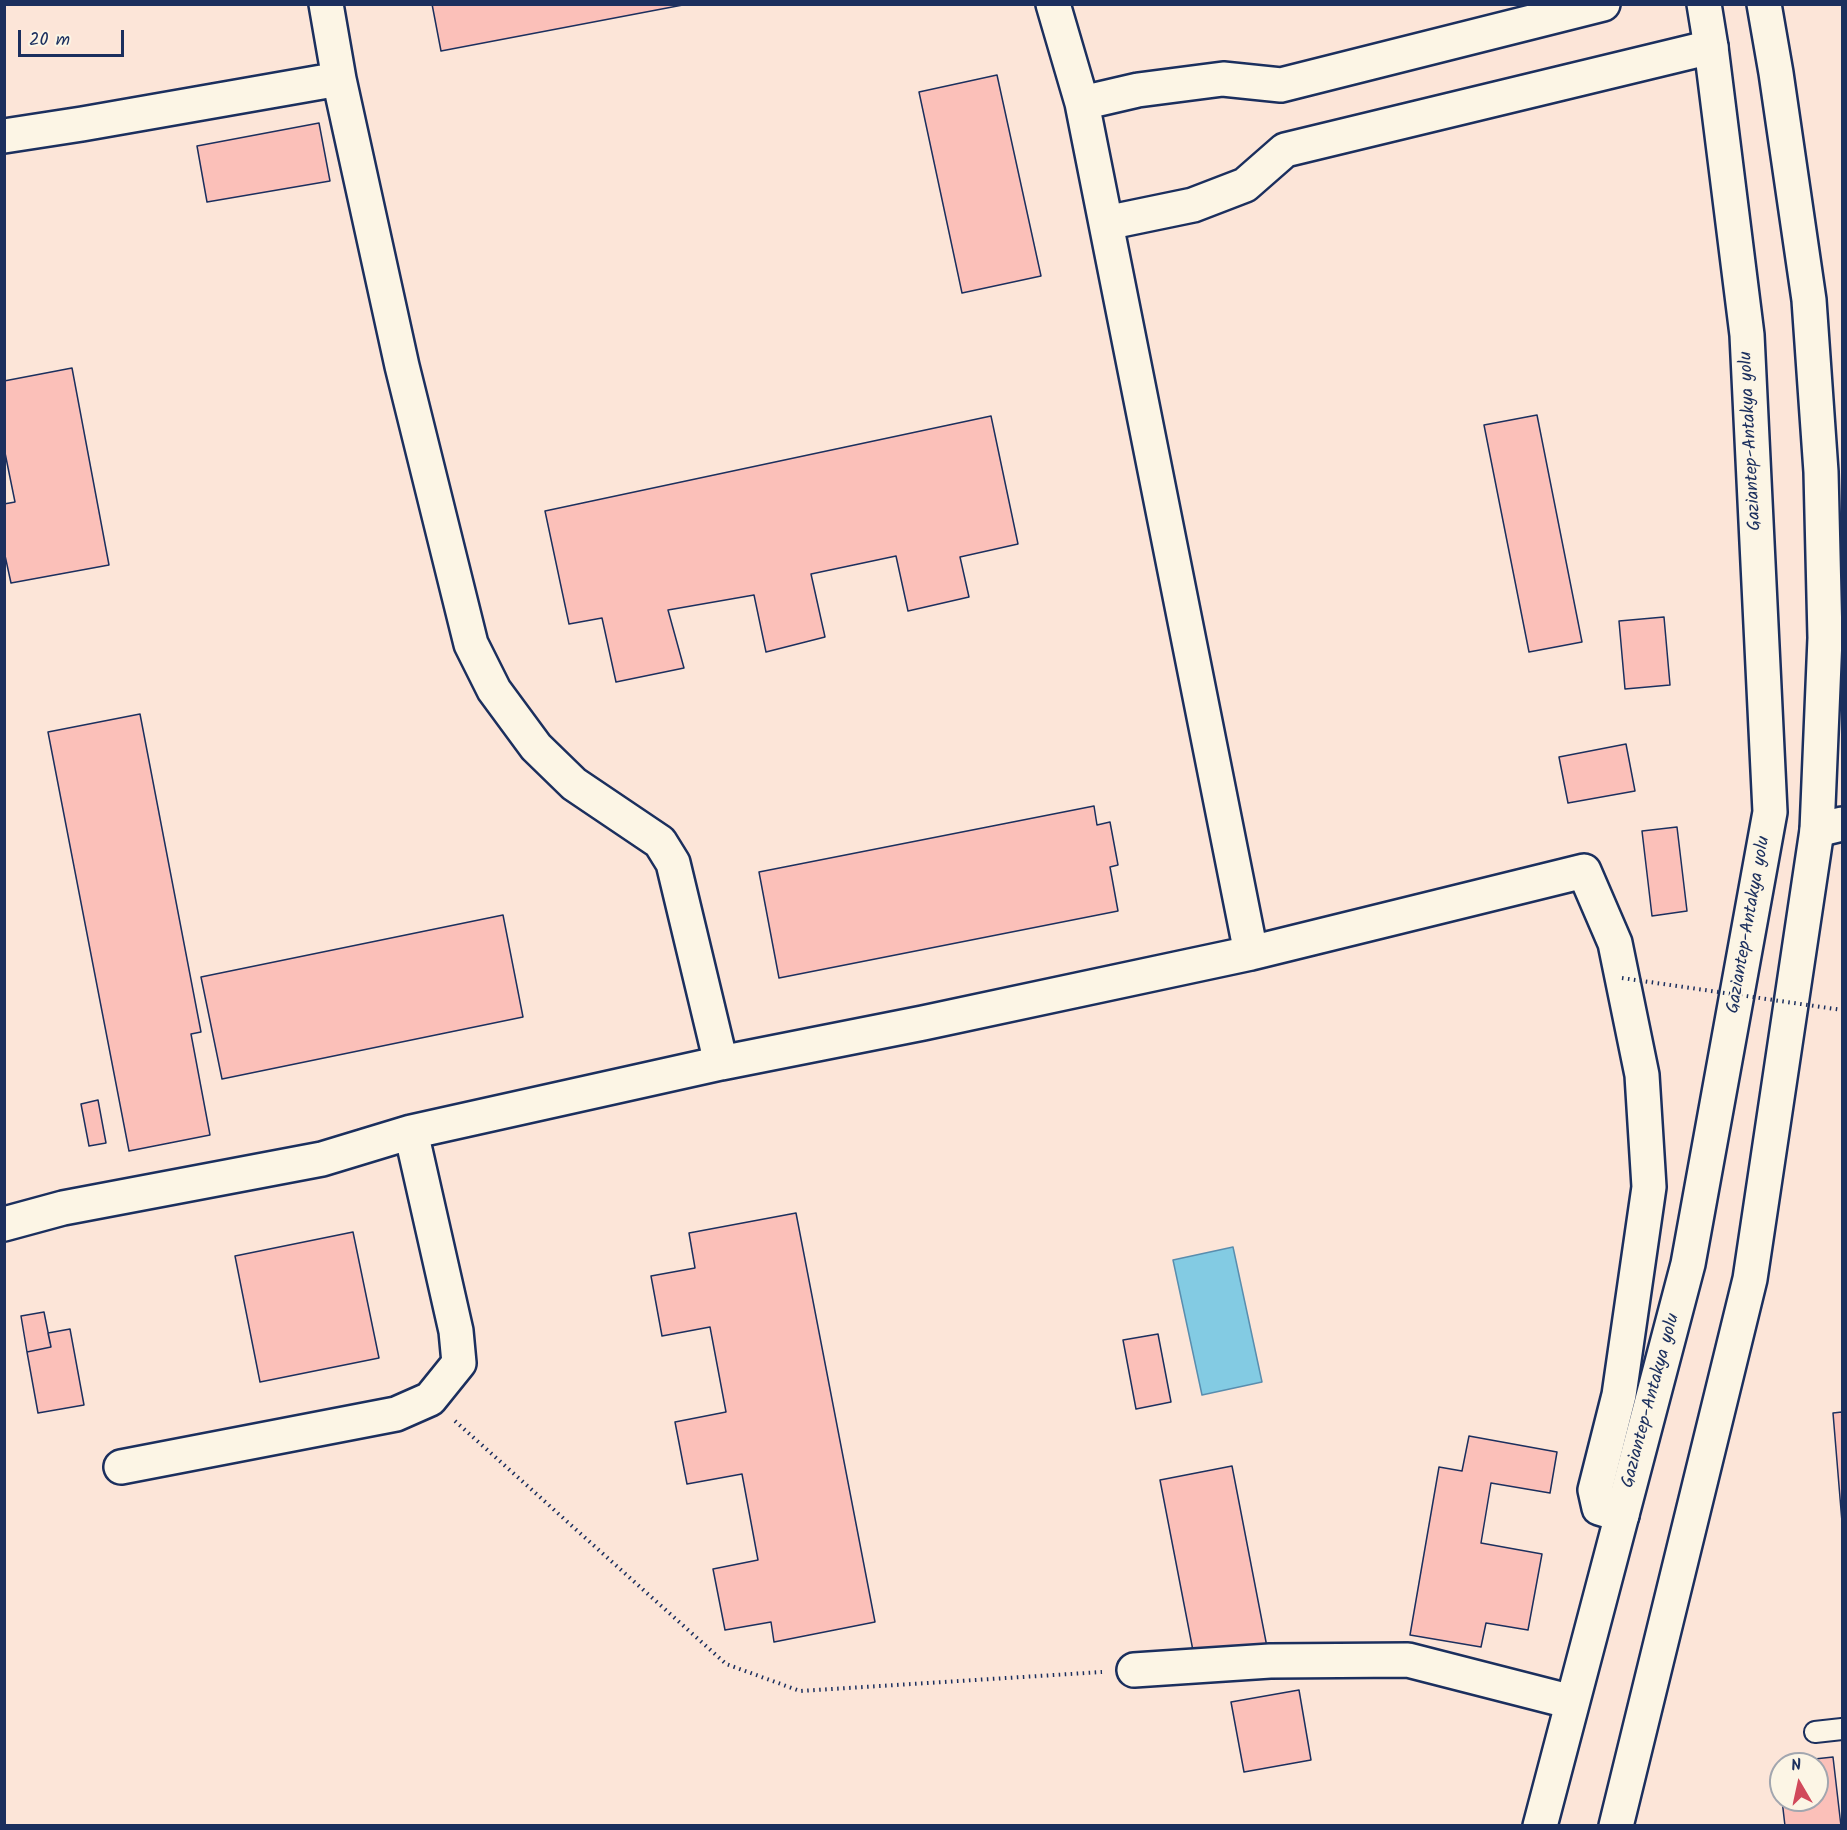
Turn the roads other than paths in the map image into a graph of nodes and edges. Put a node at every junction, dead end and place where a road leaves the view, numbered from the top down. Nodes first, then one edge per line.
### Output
1 (326, 4) edge
2 (1053, 4) edge
3 (1603, 4) edge
4 (1704, 4) edge
5 (1764, 4) edge
6 (1711, 47) junction
7 (339, 79) junction
8 (1082, 103) junction
9 (4, 136) edge
10 (1106, 223) junction
11 (1830, 827) edge
12 (1251, 953) junction
13 (722, 1063) junction
14 (411, 1132) junction
15 (4, 1224) edge
16 (121, 1467) dead end
17 (1622, 1515) junction
18 (1134, 1670) road end
19 (1572, 1702) junction
20 (1842, 1729) edge
21 (1815, 1732) dead end
22 (1539, 1826) edge
23 (1616, 1826) edge

1 - 7 street
2 - 8 street
3 - 8 street
4 - 6 street, Gaziantep-Antakya yolu
5 - 11 street
6 - 10 street
6 - 17 street, Gaziantep-Antakya yolu
7 - 9 street
7 - 13 street
8 - 10 street
10 - 12 street
11 - 23 street
12 - 13 street
12 - 17 street
13 - 14 street
14 - 15 street
14 - 16 street
17 - 19 street, Gaziantep-Antakya yolu
18 - 19 street
19 - 22 street, Gaziantep-Antakya yolu
20 - 21 lane

